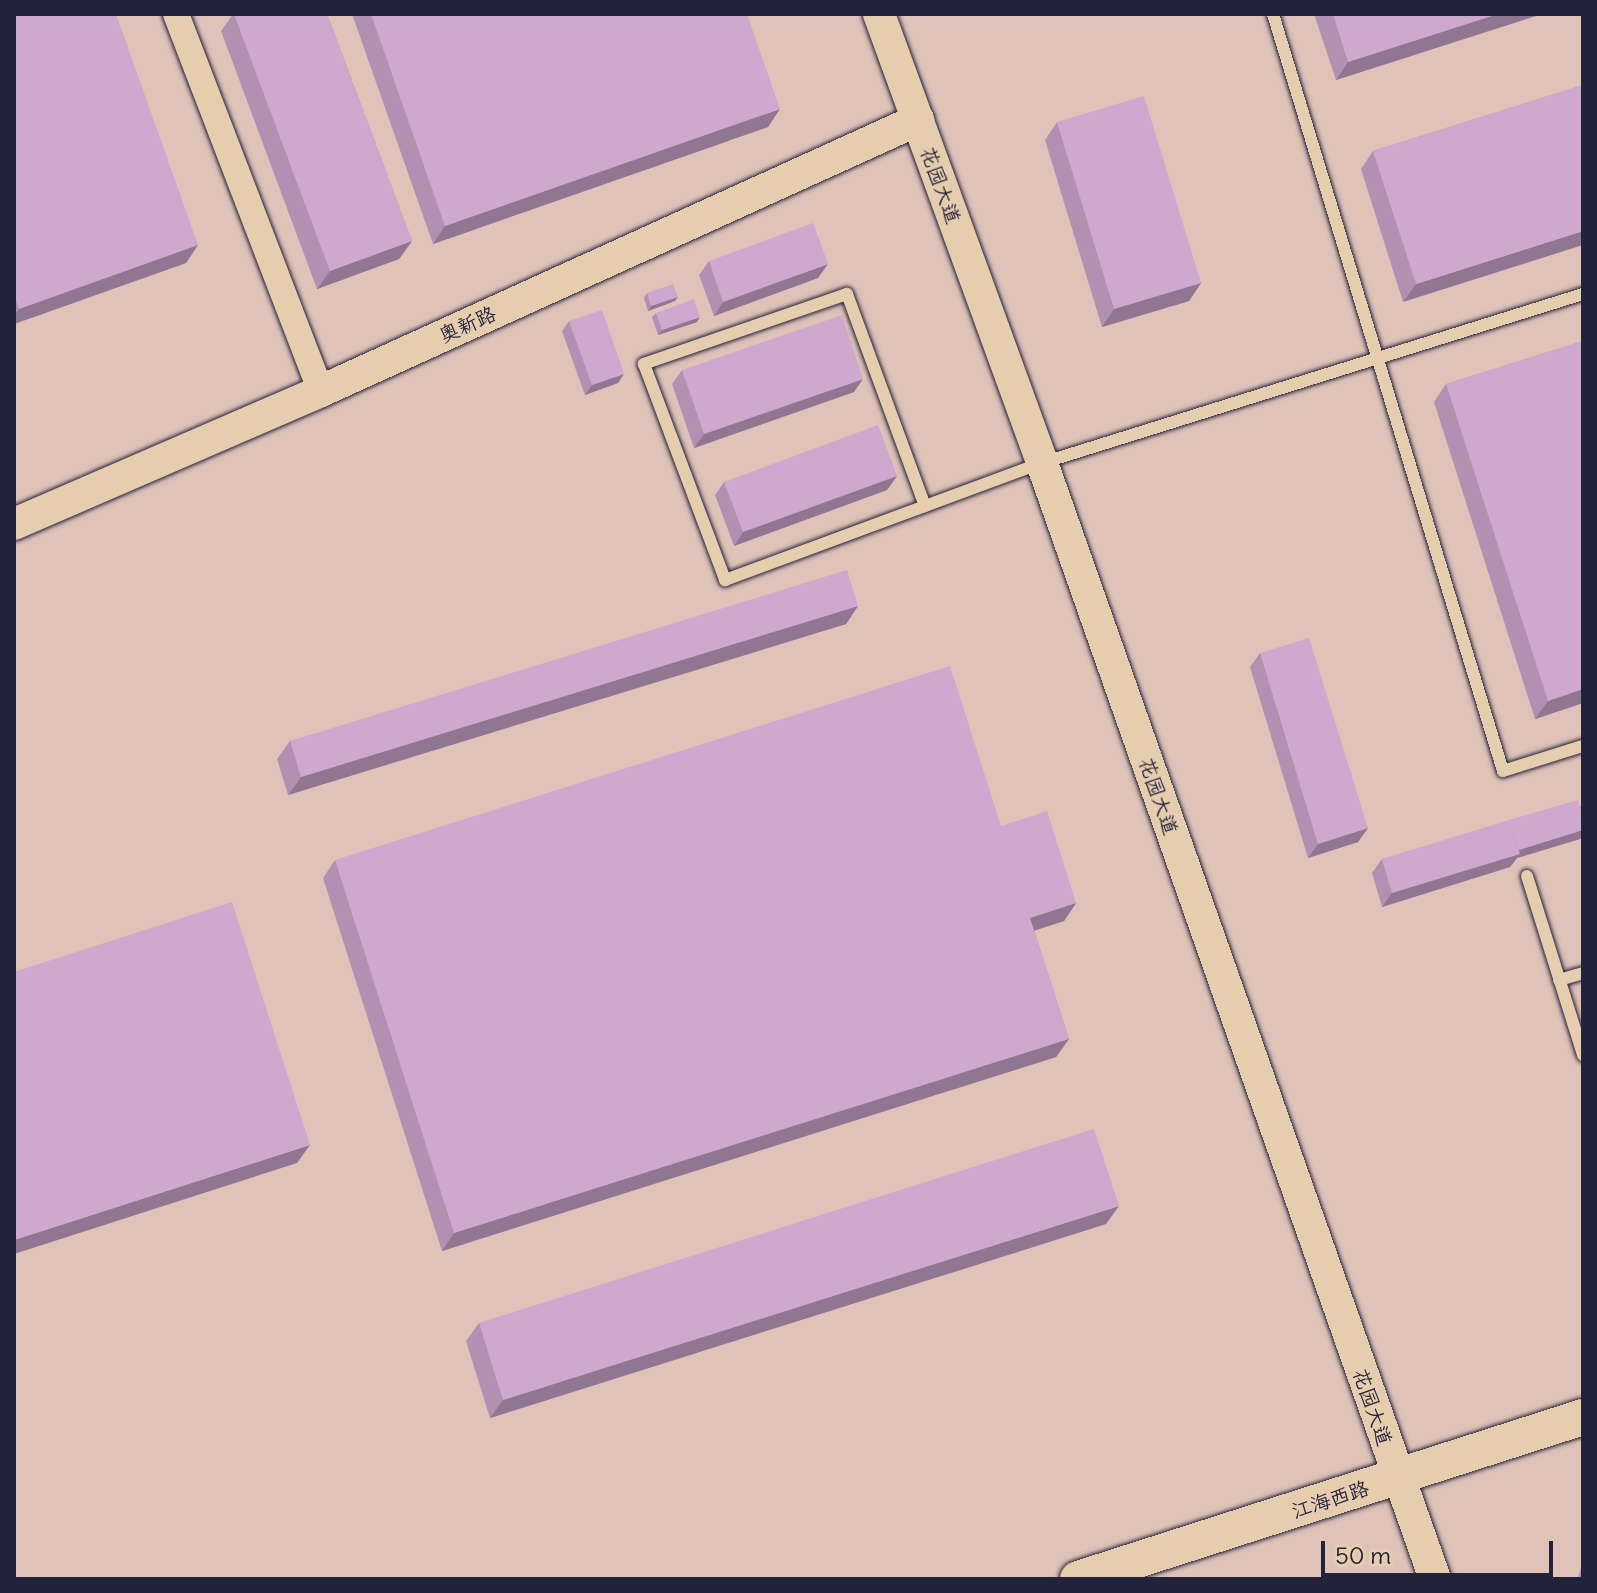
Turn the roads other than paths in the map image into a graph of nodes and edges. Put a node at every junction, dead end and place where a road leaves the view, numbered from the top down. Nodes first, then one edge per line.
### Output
1 (176, 14) edge
2 (879, 14) edge
3 (1273, 14) edge
4 (918, 120) junction
5 (1583, 294) edge
6 (1378, 359) junction
7 (321, 391) junction
8 (1042, 463) junction
9 (925, 506) junction
10 (14, 524) edge
11 (1583, 746) edge
12 (1527, 876) dead end
13 (1583, 973) edge
14 (1559, 980) junction
15 (1583, 1055) edge
16 (1583, 1417) edge
17 (1398, 1477) junction
18 (1078, 1579) edge
19 (1435, 1579) edge

1 - 7 street
2 - 4 street, 花园大道
3 - 6 lane
4 - 7 street, 奥新路
4 - 8 street, 花园大道
5 - 6 lane
6 - 8 lane
6 - 11 lane
7 - 10 street, 奥新路
8 - 9 lane
8 - 17 street, 花园大道
9 - 9 lane
12 - 14 lane
13 - 14 lane
14 - 15 lane
16 - 17 main road, 江海西路
17 - 18 main road, 江海西路
17 - 19 street, 花园大道

